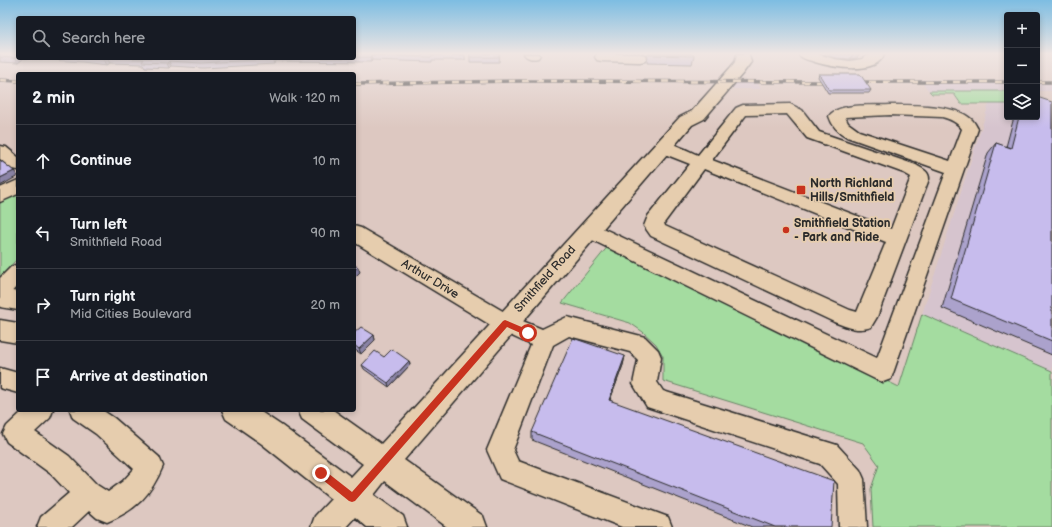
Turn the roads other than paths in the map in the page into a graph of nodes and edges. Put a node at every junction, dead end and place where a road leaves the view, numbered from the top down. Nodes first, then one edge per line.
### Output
1 (730, 79) edge
2 (663, 147) junction
3 (0, 151) edge
4 (700, 161) junction
5 (16, 163) edge
6 (956, 169) junction
7 (16, 187) edge
8 (0, 196) edge
9 (589, 230) junction
10 (356, 234) edge
11 (896, 238) junction
12 (747, 272) junction
13 (16, 274) edge
14 (0, 291) edge
15 (0, 298) edge
16 (731, 299) junction
17 (16, 301) edge
18 (505, 323) junction
19 (0, 330) edge
20 (16, 333) edge
21 (543, 340) junction
22 (0, 378) edge
23 (16, 382) edge
24 (38, 412) edge
25 (85, 412) edge
26 (238, 412) edge
27 (314, 412) edge
28 (8, 431) edge
29 (383, 463) junction
30 (88, 494) junction
31 (352, 498) junction
32 (51, 527) edge
33 (326, 527) edge
34 (392, 527) edge
35 (472, 527) edge
36 (658, 527) edge
37 (852, 527) edge

1 - 2 main road, Smithfield Road
2 - 4 street
2 - 9 main road, Smithfield Road
3 - 5 street
4 - 11 street
4 - 11 street
4 - 12 street
6 - 6 street
6 - 16 street
7 - 8 street
9 - 16 street
9 - 18 main road, Smithfield Road
10 - 18 street, Arthur Drive
11 - 12 street
12 - 16 street
13 - 14 street
15 - 17 main road
18 - 21 street, Arthur Drive
18 - 29 main road, Smithfield Road
19 - 20 main road
21 - 36 street
21 - 37 street
22 - 23 street
24 - 28 street
25 - 30 street
26 - 31 main road
27 - 29 main road
28 - 30 street
29 - 31 main road, Smithfield Road
29 - 35 main road
30 - 32 street
31 - 33 main road, Smithfield Road
31 - 34 main road

